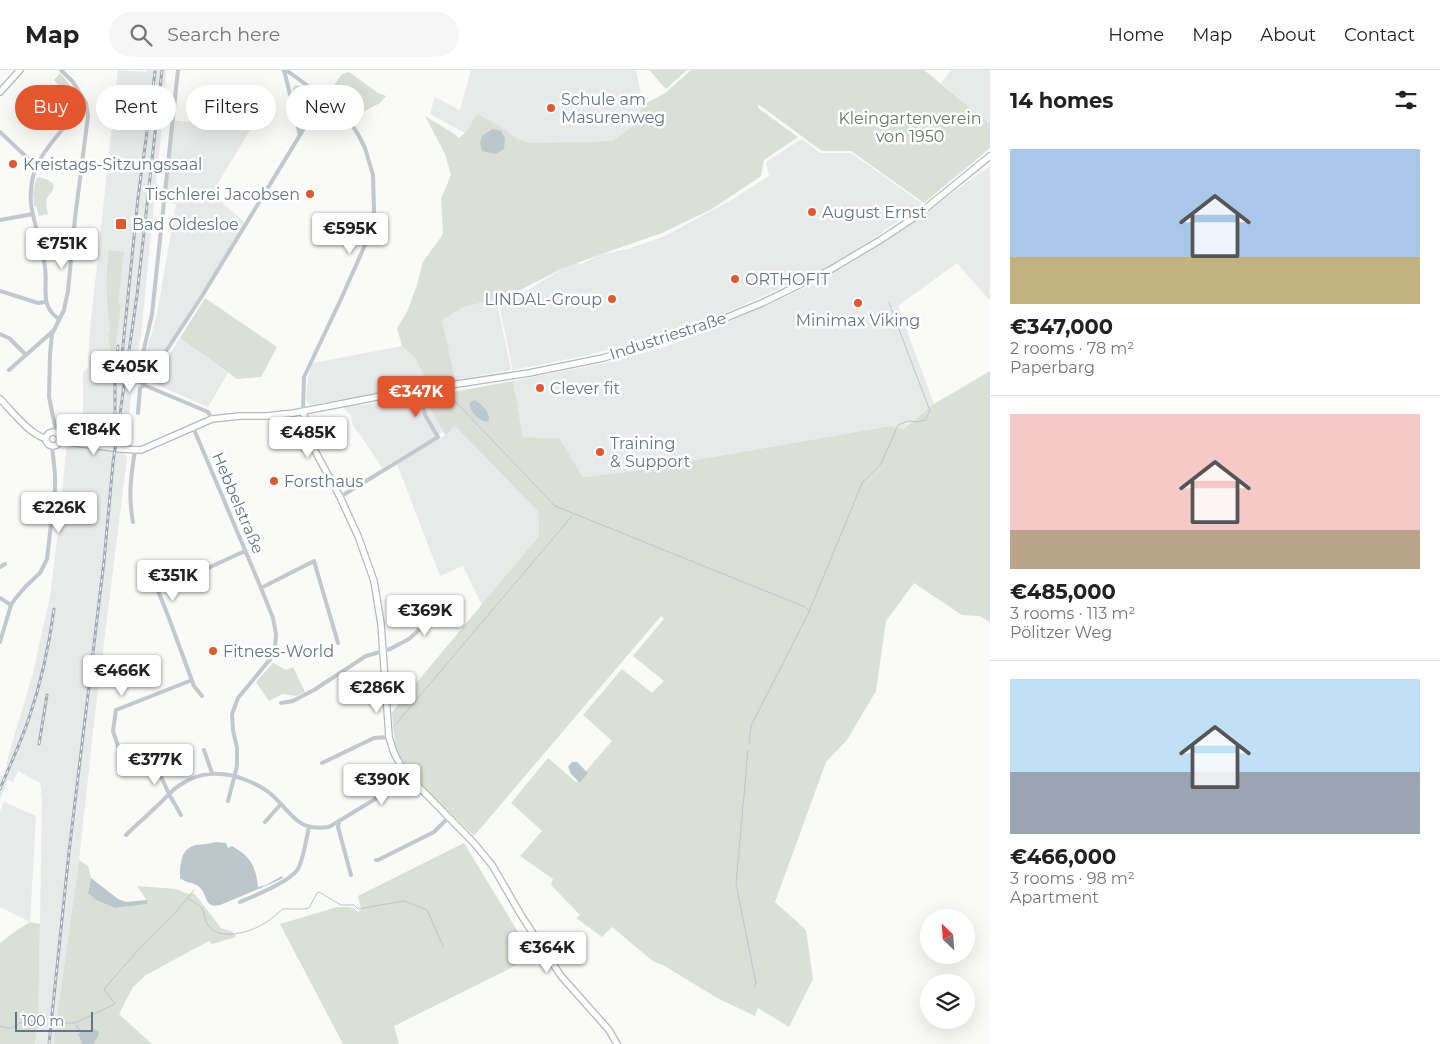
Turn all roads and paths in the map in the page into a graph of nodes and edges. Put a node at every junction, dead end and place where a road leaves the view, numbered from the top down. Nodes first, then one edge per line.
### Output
1 (20, 70) edge
2 (61, 70) edge
3 (178, 70) edge
4 (285, 70) edge
5 (75, 85) edge
6 (306, 85) edge
7 (0, 92) edge
8 (86, 103) edge
9 (63, 130) edge
10 (303, 130) edge
11 (355, 130) edge
12 (0, 132) edge
13 (300, 135) junction
14 (990, 156) edge
15 (37, 167) junction
16 (33, 214) junction
17 (0, 220) edge
18 (0, 291) edge
19 (45, 302) junction
20 (60, 319) junction
21 (53, 330) junction
22 (0, 334) edge
23 (26, 355) junction
24 (9, 370) dead end
25 (144, 385) junction
26 (420, 390) junction
27 (0, 399) edge
28 (303, 411) junction
29 (138, 413) dead end
30 (267, 416) junction
31 (212, 420) junction
32 (193, 427) junction
33 (55, 432) junction
34 (46, 439) junction
35 (60, 441) junction
36 (52, 446) junction
37 (135, 450) junction
38 (308, 454) dead end
39 (340, 497) junction
40 (133, 522) dead end
41 (245, 551) junction
42 (5, 564) dead end
43 (0, 567) edge
44 (261, 588) junction
45 (0, 598) edge
46 (460, 602) dead end
47 (11, 606) junction
48 (0, 642) edge
49 (338, 643) dead end
50 (383, 650) junction
51 (192, 680) junction
52 (202, 696) dead end
53 (281, 703) dead end
54 (389, 737) junction
55 (204, 750) dead end
56 (121, 755) dead end
57 (322, 763) dead end
58 (158, 770) dead end
59 (212, 773) junction
60 (235, 775) junction
61 (410, 778) junction
62 (169, 794) junction
63 (228, 802) dead end
64 (281, 804) junction
65 (182, 815) dead end
66 (449, 817) junction
67 (265, 822) dead end
68 (339, 822) junction
69 (309, 827) junction
70 (126, 835) dead end
71 (376, 860) dead end
72 (351, 875) dead end
73 (240, 902) dead end
74 (617, 1044) edge

1 - 7 main road
2 - 5 street
3 - 25 street
4 - 6 street
4 - 13 street
8 - 20 street
9 - 15 street
10 - 13 street
11 - 28 street
12 - 15 street
13 - 25 street
14 - 26 main road, Industriestraße
15 - 16 street
16 - 17 street
16 - 19 street
18 - 19 street
19 - 20 street
20 - 21 street
21 - 23 street
21 - 33 street
22 - 23 street
23 - 24 street
25 - 29 street
25 - 31 street
26 - 28 main road, Industriestraße
26 - 39 street
27 - 34 main road
28 - 30 main road, Industriestraße
28 - 39 main road
30 - 31 main road, Industriestraße
30 - 38 street
31 - 32 main road, Industriestraße
32 - 37 main road, Industriestraße
32 - 41 street, Hebbelstraße
33 - 34 main road
33 - 35 main road
34 - 36 main road
35 - 36 main road
35 - 37 main road
36 - 47 street
37 - 40 street
39 - 50 main road
41 - 44 street, Hebbelstraße
41 - 51 street
42 - 43 street
44 - 49 street
44 - 60 street, Hebbelstraße
45 - 47 street
46 - 50 street
47 - 48 street
50 - 53 street
50 - 54 main road
51 - 52 street
51 - 56 street
54 - 57 street
54 - 61 main road
55 - 59 street
58 - 62 street
59 - 60 street
59 - 62 street
60 - 63 street, Hebbelstraße
60 - 64 street
61 - 66 main road
61 - 68 street
62 - 65 street
62 - 70 street
64 - 67 street
64 - 69 street
66 - 71 street
66 - 74 main road
68 - 69 street
68 - 72 street
69 - 73 street

